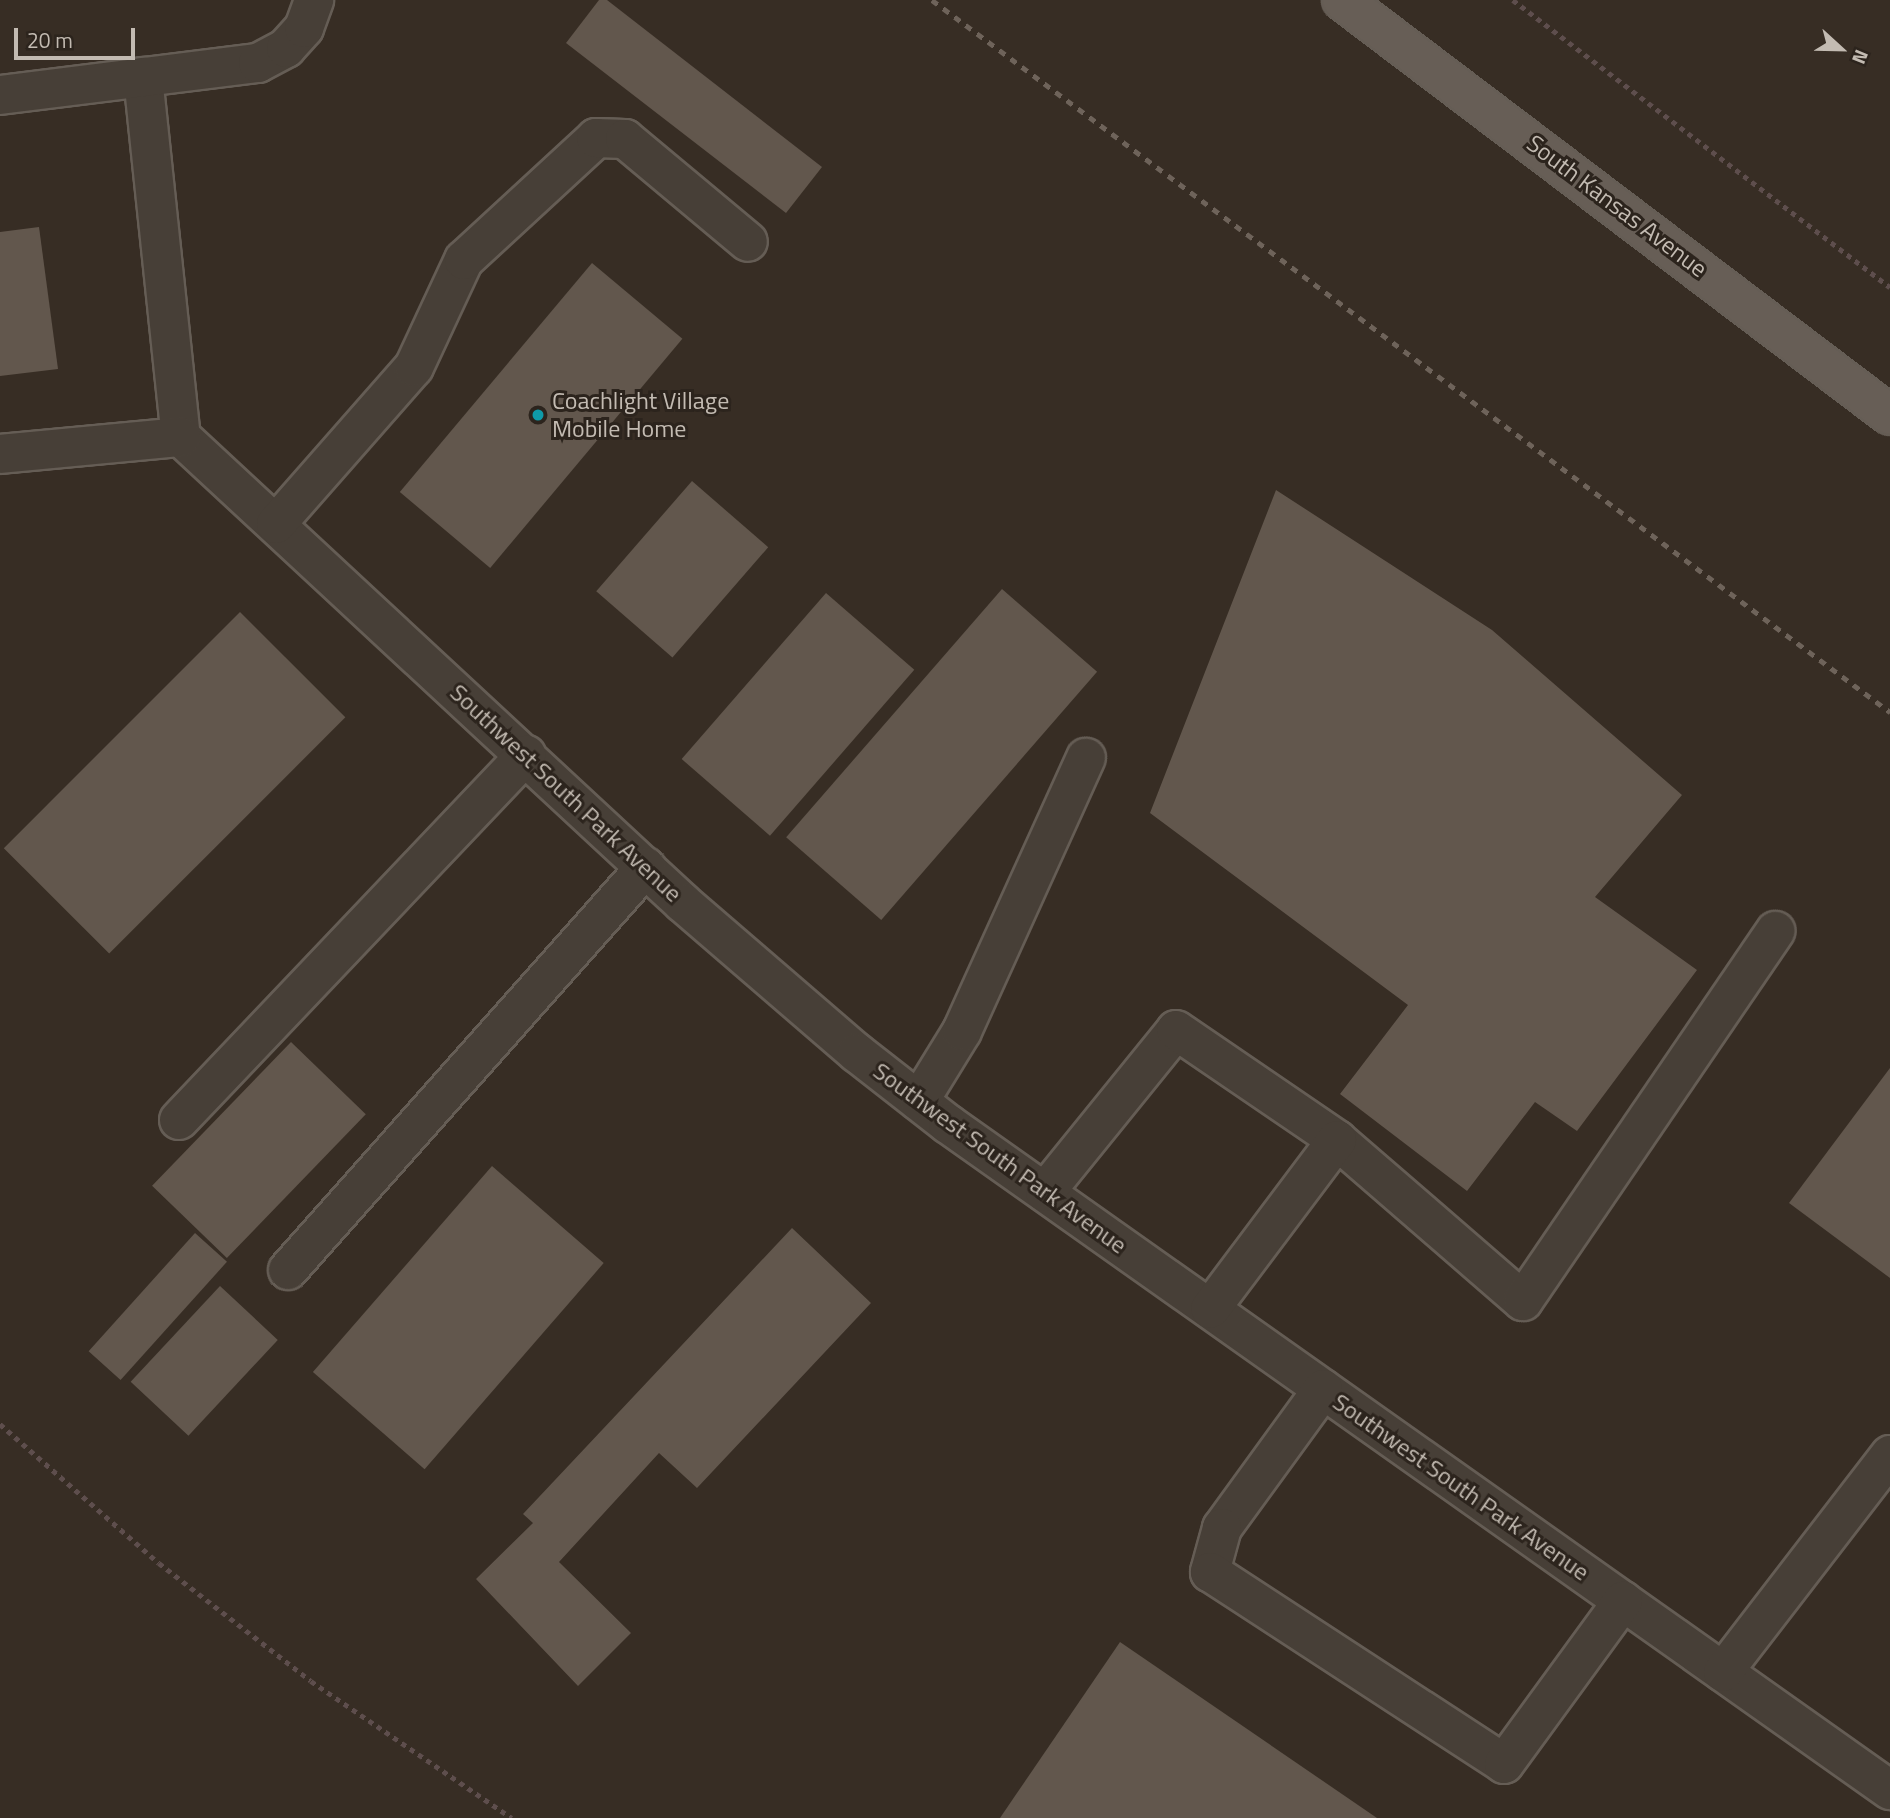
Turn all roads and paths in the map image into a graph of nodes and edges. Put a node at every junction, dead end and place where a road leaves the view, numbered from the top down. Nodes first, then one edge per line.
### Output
1 (314, 0) edge
2 (1342, 0) edge
3 (1513, 0) edge
4 (143, 77) junction
5 (0, 94) edge
6 (748, 242) dead end
7 (1890, 287) edge
8 (1890, 415) edge
9 (181, 436) junction
10 (0, 454) edge
11 (276, 524) junction
12 (526, 755) junction
13 (1086, 758) dead end
14 (646, 867) junction
15 (1775, 931) dead end
16 (919, 1101) junction
17 (179, 1120) dead end
18 (1337, 1140) junction
19 (1045, 1192) junction
20 (288, 1270) dead end
21 (1210, 1309) junction
22 (1323, 1389) junction
23 (0, 1424) edge
24 (1890, 1455) edge
25 (1623, 1601) junction
26 (1723, 1672) junction
27 (1890, 1790) edge
28 (512, 1818) edge

1 - 4 street
2 - 8 main road, South Kansas Avenue
3 - 7 path
4 - 5 street
4 - 9 street
6 - 11 street
9 - 10 street
9 - 11 street, Southwest South Park Avenue
11 - 12 street, Southwest South Park Avenue
12 - 14 street, Southwest South Park Avenue
12 - 17 street
13 - 16 street
14 - 16 street, Southwest South Park Avenue
14 - 20 street
15 - 18 street
16 - 19 street, Southwest South Park Avenue
18 - 19 street
18 - 21 street
19 - 21 street, Southwest South Park Avenue
21 - 22 street, Southwest South Park Avenue
22 - 25 street, Southwest South Park Avenue
22 - 25 street
23 - 28 path
24 - 26 street
25 - 26 street, Southwest South Park Avenue
26 - 27 street, Southwest South Park Avenue

